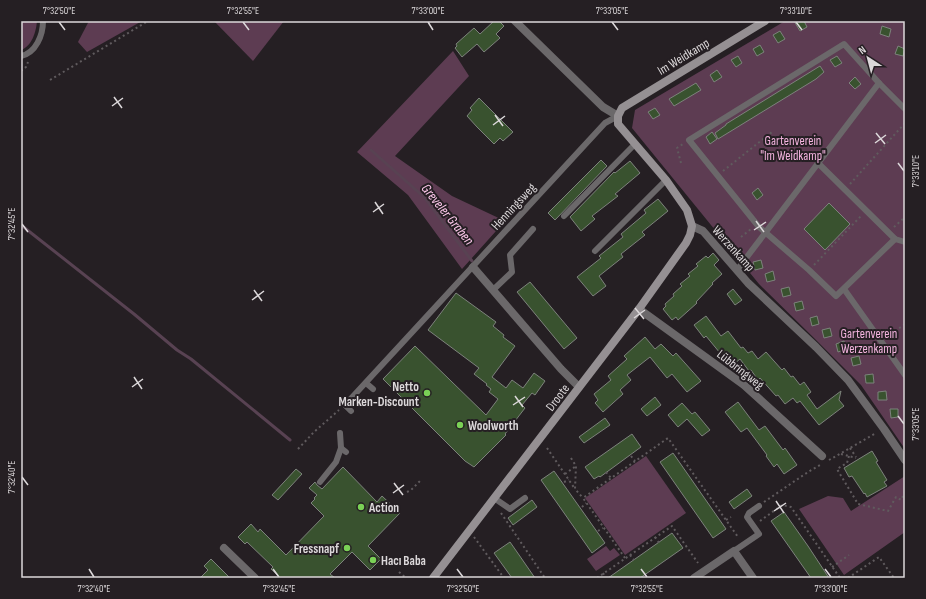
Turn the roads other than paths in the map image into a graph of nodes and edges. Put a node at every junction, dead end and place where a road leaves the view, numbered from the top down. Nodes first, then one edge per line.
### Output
1 (43, 21) edge
2 (515, 21) edge
3 (765, 21) edge
4 (21, 56) edge
5 (879, 83) junction
6 (905, 109) edge
7 (618, 116) junction
8 (635, 144) junction
9 (818, 163) junction
10 (666, 180) junction
11 (564, 216) dead end
12 (692, 226) junction
13 (533, 229) dead end
14 (765, 232) junction
15 (895, 239) junction
16 (905, 242) edge
17 (595, 250) dead end
18 (473, 267) junction
19 (737, 270) junction
20 (844, 289) junction
21 (493, 290) junction
22 (639, 309) junction
23 (905, 375) edge
24 (366, 383) junction
25 (580, 387) junction
26 (373, 390) dead end
27 (351, 411) dead end
28 (340, 433) dead end
29 (341, 448) junction
30 (346, 452) dead end
31 (824, 460) road end
32 (905, 460) edge
33 (320, 482) dead end
34 (494, 498) junction
35 (525, 498) dead end
36 (759, 506) road end
37 (224, 548) dead end
38 (734, 551) junction
39 (255, 578) edge
40 (433, 578) edge
41 (694, 578) edge
42 (753, 578) edge

1 - 4 lane
2 - 7 street
3 - 7 street, Im Weidkamp
5 - 6 lane
5 - 9 lane
5 - 14 lane
7 - 8 street, Werzenkamp
7 - 18 lane, Henningsweg
8 - 10 street, Werzenkamp
8 - 11 lane
9 - 14 lane
9 - 15 lane
10 - 12 street, Werzenkamp
10 - 17 lane
12 - 19 street, Werzenkamp
12 - 22 street, Droote
13 - 21 lane
14 - 19 lane
14 - 20 lane
15 - 16 lane
15 - 20 lane
18 - 21 street
18 - 24 lane, Henningsweg
19 - 32 street, Werzenkamp
20 - 23 lane
21 - 25 street
22 - 25 street, Droote
22 - 31 street, Lübbringweg
24 - 26 lane
24 - 27 lane, Henningsweg
25 - 34 street, Droote
28 - 29 lane
29 - 30 lane
29 - 33 lane
34 - 35 lane
34 - 40 street, Droote
36 - 38 lane
37 - 39 street
38 - 41 street
38 - 42 street

